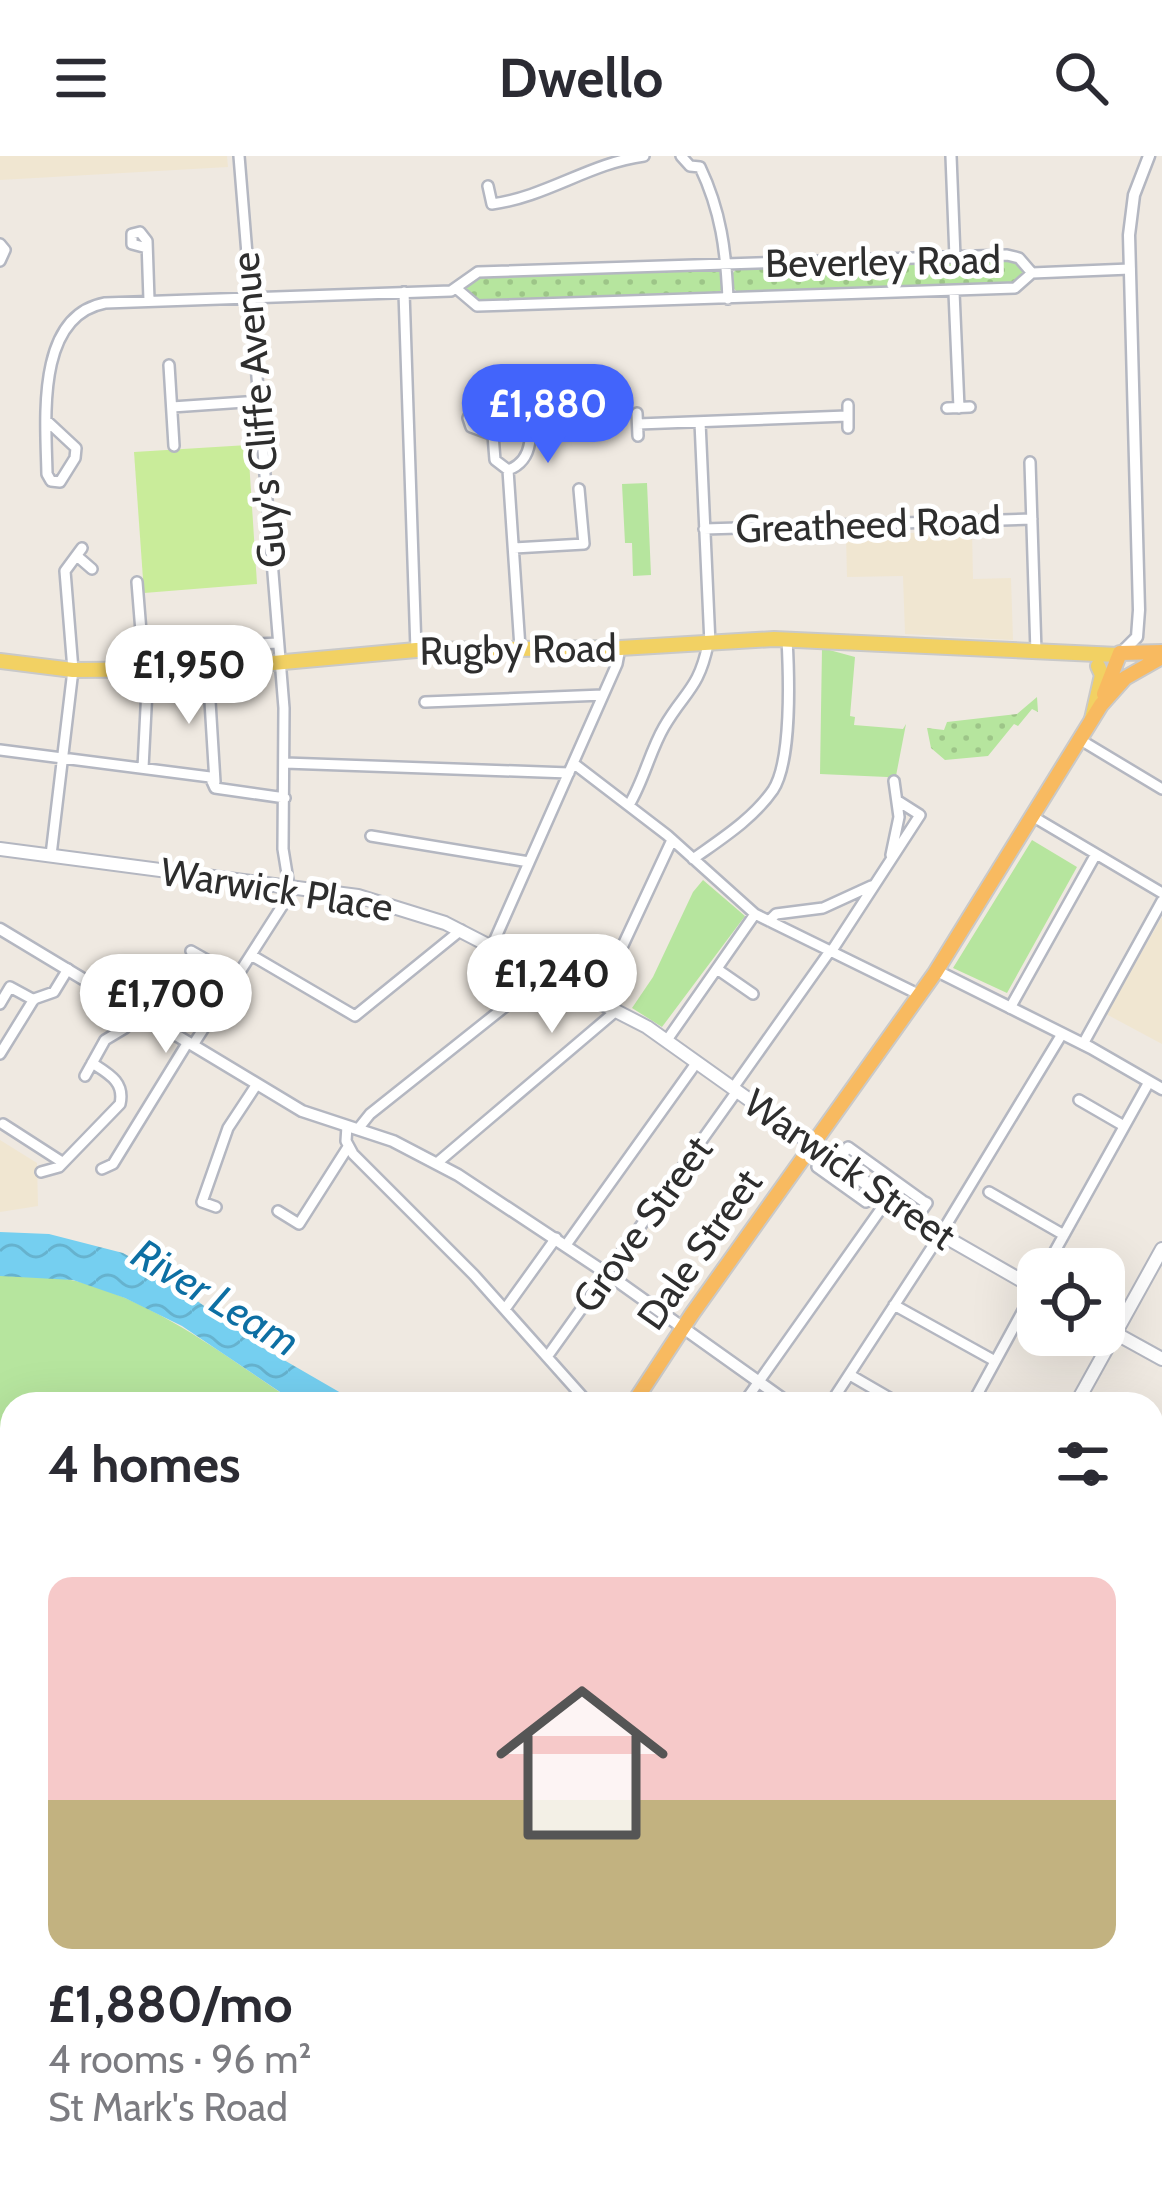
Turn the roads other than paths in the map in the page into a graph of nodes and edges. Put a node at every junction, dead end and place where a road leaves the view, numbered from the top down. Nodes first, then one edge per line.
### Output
1 (239, 156) edge
2 (644, 156) edge
3 (681, 156) edge
4 (1149, 156) edge
5 (952, 157) edge
6 (703, 161) edge
7 (488, 186) dead end
8 (0, 244) edge
9 (147, 248) dead end
10 (955, 257) junction
11 (0, 261) edge
12 (727, 263) junction
13 (1130, 269) junction
14 (1031, 273) junction
15 (457, 289) junction
16 (404, 292) junction
17 (954, 292) junction
18 (250, 297) junction
19 (728, 298) junction
20 (149, 300) junction
21 (174, 373) dead end
22 (260, 401) junction
23 (172, 407) junction
24 (959, 408) dead end
25 (503, 409) junction
26 (848, 417) dead end
27 (46, 422) junction
28 (700, 422) junction
29 (638, 424) dead end
30 (493, 435) junction
31 (174, 446) dead end
32 (1030, 462) dead end
33 (508, 470) junction
34 (579, 489) dead end
35 (1032, 519) junction
36 (704, 530) junction
37 (514, 548) junction
38 (92, 569) dead end
39 (137, 582) dead end
40 (1139, 610) junction
41 (1144, 638) junction
42 (787, 639) junction
43 (277, 644) junction
44 (709, 644) junction
45 (520, 648) junction
46 (620, 648) junction
47 (416, 650) junction
48 (142, 652) junction
49 (1036, 652) junction
50 (1160, 654) edge
51 (0, 661) edge
52 (280, 663) junction
53 (1126, 663) junction
54 (1098, 666) junction
55 (146, 669) junction
56 (208, 669) junction
57 (73, 670) junction
58 (603, 695) junction
59 (425, 702) dead end
60 (1092, 719) junction
61 (1079, 740) junction
62 (0, 750) edge
63 (62, 759) junction
64 (285, 763) junction
65 (143, 768) junction
66 (571, 768) junction
67 (214, 782) junction
68 (893, 782) dead end
69 (1162, 789) edge
70 (284, 798) junction
71 (898, 801) junction
72 (629, 805) junction
73 (1032, 816) junction
74 (371, 836) dead end
75 (672, 840) junction
76 (0, 849) edge
77 (1096, 854) junction
78 (51, 855) junction
79 (891, 855) junction
80 (693, 860) junction
81 (529, 862) junction
82 (290, 886) junction
83 (872, 886) junction
84 (1162, 897) edge
85 (755, 914) junction
86 (769, 921) junction
87 (0, 928) edge
88 (461, 930) junction
89 (492, 946) junction
90 (191, 951) dead end
91 (830, 952) junction
92 (251, 955) junction
93 (68, 969) junction
94 (717, 969) junction
95 (937, 970) junction
96 (546, 974) junction
97 (237, 976) junction
98 (753, 994) dead end
99 (920, 995) junction
100 (34, 1000) junction
101 (597, 1001) junction
102 (0, 1004) edge
103 (1010, 1008) junction
104 (137, 1011) junction
105 (616, 1011) junction
106 (1063, 1034) junction
107 (667, 1040) junction
108 (190, 1043) junction
109 (1083, 1044) junction
110 (0, 1054) edge
111 (697, 1062) junction
112 (92, 1063) junction
113 (85, 1076) dead end
114 (257, 1084) junction
115 (1158, 1084) edge
116 (735, 1089) junction
117 (1079, 1100) dead end
118 (4, 1124) dead end
119 (1124, 1126) junction
120 (352, 1128) junction
121 (348, 1147) junction
122 (120, 1153) junction
123 (826, 1154) junction
124 (136, 1161) dead end
125 (62, 1162) junction
126 (437, 1162) junction
127 (102, 1169) dead end
128 (41, 1172) dead end
129 (875, 1190) junction
130 (989, 1192) dead end
131 (888, 1199) junction
132 (216, 1207) dead end
133 (278, 1210) dead end
134 (916, 1219) junction
135 (940, 1235) junction
136 (1064, 1235) junction
137 (561, 1242) junction
138 (1057, 1248) edge
139 (1162, 1249) edge
140 (606, 1273) junction
141 (1017, 1276) edge
142 (894, 1306) junction
143 (1125, 1307) edge
144 (505, 1309) junction
145 (1017, 1322) edge
146 (683, 1328) junction
147 (1125, 1338) edge
148 (1098, 1356) edge
149 (547, 1358) junction
150 (1162, 1359) edge
151 (995, 1361) junction
152 (850, 1375) junction
153 (759, 1382) junction
154 (578, 1392) edge
155 (639, 1392) edge
156 (752, 1392) edge
157 (773, 1392) edge
158 (838, 1392) edge
159 (879, 1392) edge
160 (978, 1392) edge
161 (1082, 1392) edge

1 - 18 street, Guy's Cliffe Avenue
2 - 7 street
3 - 6 street
4 - 13 street
5 - 10 street
6 - 12 street
8 - 11 street
9 - 20 street
10 - 12 street, Beverley Road
10 - 14 street, Beverley Road
12 - 15 street, Beverley Road
12 - 19 street, Beverley Road
13 - 14 street, Beverley Road
13 - 40 street
14 - 17 street, Beverley Road
15 - 16 street, Beverley Road
15 - 19 street, Beverley Road
16 - 18 street, Beverley Road
16 - 47 street
17 - 19 street, Beverley Road
17 - 24 street
18 - 20 street, Beverley Road
18 - 22 street, Guy's Cliffe Avenue
20 - 27 street, Beverley Road
21 - 23 street
22 - 23 street
22 - 43 street, Guy's Cliffe Avenue
23 - 31 street
25 - 30 street
25 - 30 street
25 - 33 street
26 - 28 street
27 - 27 street, Beverley Road
28 - 29 street
28 - 36 street
30 - 33 street
32 - 35 street, Greatheed Road
33 - 37 street
34 - 37 street
35 - 36 street, Greatheed Road
35 - 49 street, Greatheed Road
36 - 44 street
37 - 45 street
38 - 57 street
39 - 48 street
40 - 41 street
40 - 53 street
41 - 50 street
41 - 53 street
42 - 44 main road, Rugby Road
42 - 49 main road, Rugby Road
42 - 80 street
43 - 48 street
43 - 52 street, Guy's Cliffe Avenue
44 - 46 main road, Rugby Road
44 - 72 street
45 - 46 main road, Rugby Road
45 - 47 main road, Rugby Road
46 - 58 street
47 - 52 main road, Rugby Road
48 - 55 street
49 - 53 main road, Rugby Road
49 - 54 main road, Rugby Road
50 - 53 highway
51 - 57 main road, Rugby Road
52 - 56 main road, Rugby Road
52 - 64 street, Guy's Cliffe Avenue
53 - 54 main road, Rugby Road
53 - 60 highway, Dale Street
54 - 60 main road
55 - 56 main road, Rugby Road
55 - 57 main road, Rugby Road
55 - 65 street
56 - 67 street
57 - 63 street
58 - 59 street
58 - 66 street
60 - 61 highway, Dale Street
61 - 69 street
61 - 73 highway, Dale Street
62 - 63 street
63 - 65 street
63 - 78 street
64 - 66 street
64 - 70 street, Guy's Cliffe Avenue
65 - 67 street
66 - 72 street
66 - 81 street
67 - 70 street
68 - 71 street
70 - 82 street, Guy's Cliffe Avenue
71 - 79 street
71 - 79 street, Grove Street
72 - 75 street
73 - 77 street
73 - 95 highway, Dale Street
74 - 81 street
75 - 80 street
75 - 101 street
76 - 78 main road, Warwick Place
77 - 84 street
77 - 103 street
78 - 82 main road, Warwick Place
79 - 83 street, Grove Street
80 - 85 street
81 - 89 street
82 - 88 main road, Warwick Place
82 - 92 street
83 - 86 street
83 - 91 street, Grove Street
84 - 109 street
85 - 86 street
85 - 94 street
86 - 91 street
87 - 93 street
88 - 89 main road, Warwick Place
88 - 92 street
89 - 96 main road, Warwick Place
90 - 97 street
91 - 99 street
91 - 116 street, Grove Street
92 - 97 street
93 - 100 street
93 - 104 street
94 - 98 street
94 - 107 street
95 - 99 highway, Dale Street
95 - 103 street
96 - 101 main road, Warwick Place
96 - 120 street
97 - 108 street
99 - 123 highway, Dale Street
100 - 102 street
100 - 110 street
101 - 105 main road, Warwick Place
103 - 106 street
104 - 108 street
104 - 112 street
105 - 107 main road, Warwick Place
105 - 126 street
106 - 109 street
106 - 135 street
107 - 111 main road, Warwick Street
108 - 114 street
108 - 122 street
109 - 115 street
111 - 116 main road, Warwick Street
111 - 137 street
112 - 113 street
112 - 125 street
114 - 120 street
114 - 132 street
115 - 119 street
116 - 123 main road, Warwick Street
116 - 140 street, Grove Street
117 - 119 street
118 - 125 street
119 - 136 street
120 - 121 street
120 - 126 street
121 - 133 street
121 - 144 street
122 - 124 street
122 - 127 street
123 - 129 main road, Warwick Street
123 - 129 street
123 - 134 street
123 - 146 highway, Dale Street
125 - 128 street
126 - 137 street
129 - 131 main road, Warwick Street
130 - 136 street
131 - 134 main road, Warwick Street
131 - 153 street
134 - 135 main road, Warwick Street
135 - 141 main road, Warwick Street
135 - 142 street
136 - 138 street
137 - 140 street
137 - 144 street
139 - 143 main road
140 - 146 street
140 - 149 street, Grove Street
142 - 151 street
142 - 152 street
144 - 149 street
145 - 151 street
146 - 153 street
146 - 155 highway, Dale Street
147 - 150 main road
148 - 161 main road
149 - 154 street
151 - 160 street
152 - 158 street
152 - 159 street
153 - 156 street
153 - 157 street

